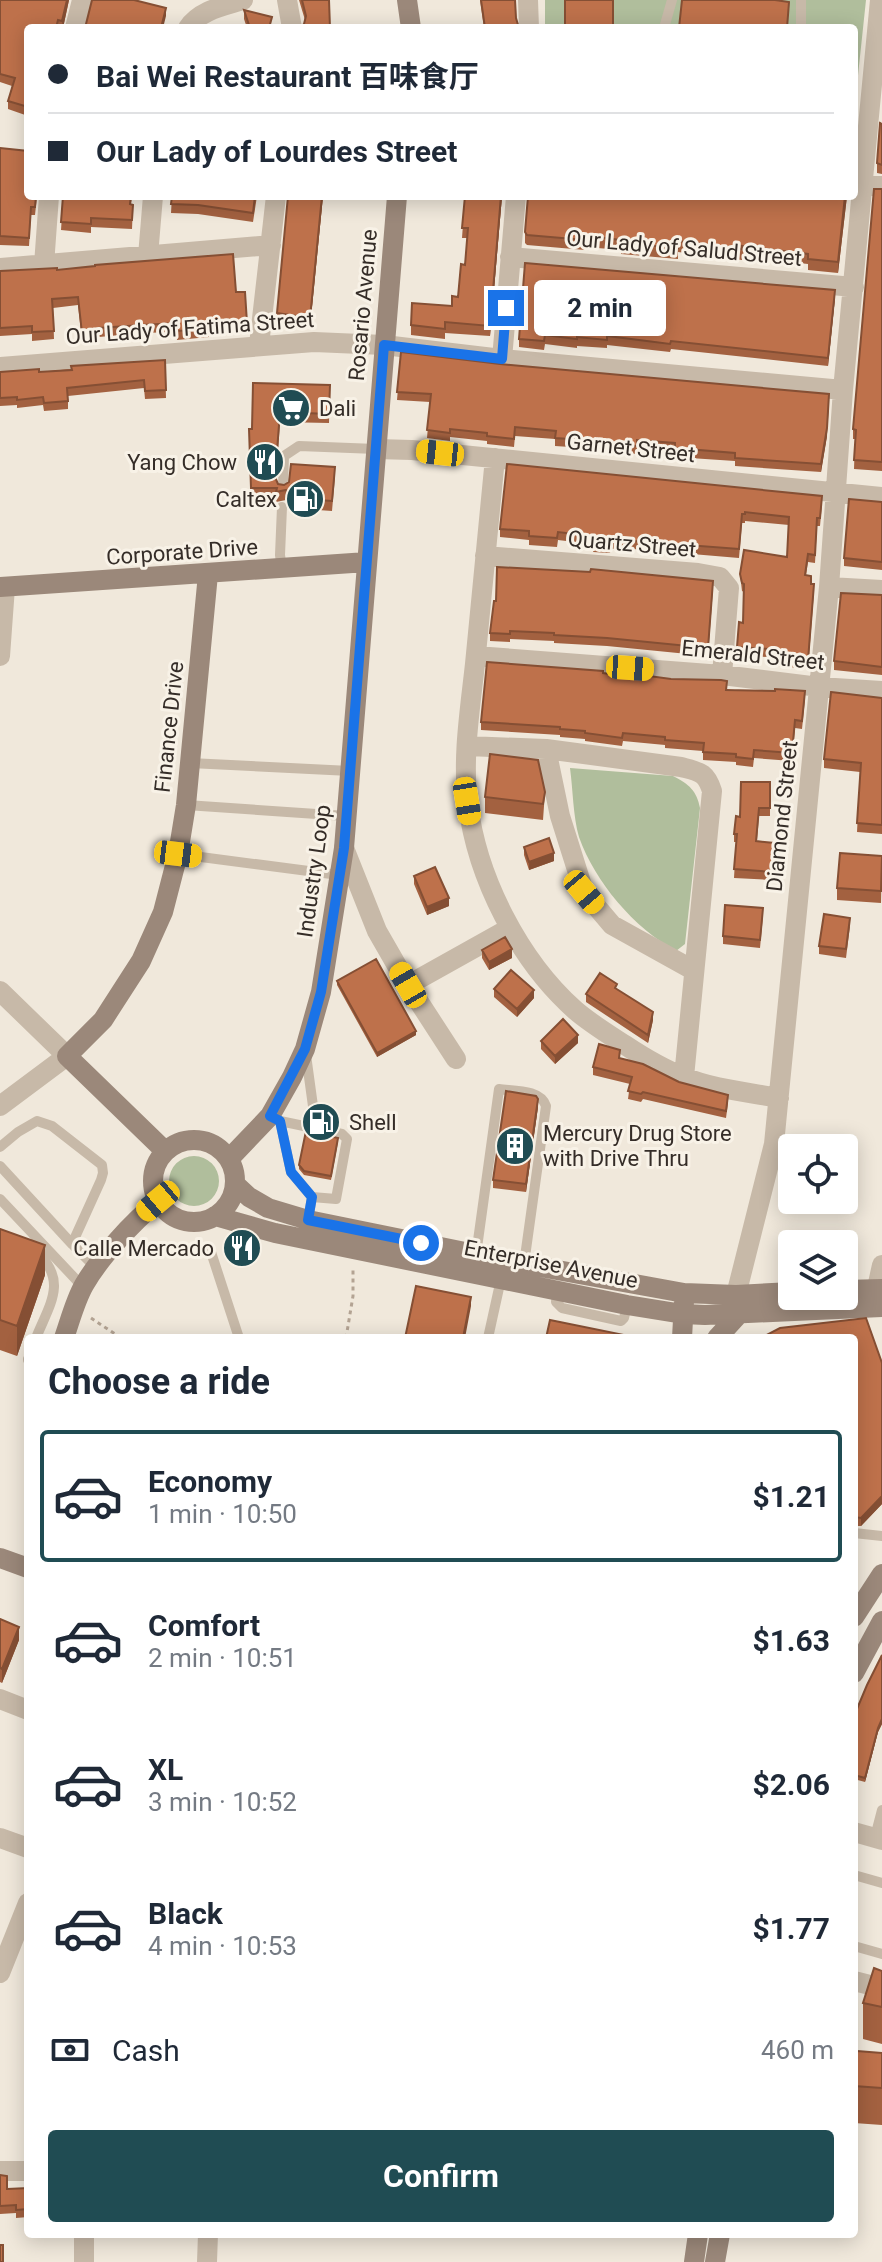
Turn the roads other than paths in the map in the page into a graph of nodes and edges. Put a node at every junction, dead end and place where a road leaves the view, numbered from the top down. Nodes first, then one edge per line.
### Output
1 (82, 0) edge
2 (243, 0) edge
3 (287, 0) edge
4 (407, 0) edge
5 (528, 0) edge
6 (672, 0) edge
7 (801, 0) edge
8 (880, 0) edge
9 (76, 24) edge
10 (190, 24) edge
11 (291, 24) edge
12 (410, 24) edge
13 (529, 24) edge
14 (665, 24) edge
15 (801, 24) edge
16 (866, 185) edge
17 (49, 200) edge
18 (153, 200) edge
19 (276, 200) edge
20 (397, 200) edge
21 (516, 200) edge
22 (271, 245) junction
23 (148, 256) junction
24 (510, 257) junction
25 (44, 265) junction
26 (0, 268) edge
27 (854, 287) junction
28 (259, 345) junction
29 (384, 345) junction
30 (502, 359) junction
31 (0, 367) edge
32 (843, 390) junction
33 (376, 449) junction
34 (495, 458) junction
35 (283, 487) edge
36 (837, 493) junction
37 (882, 497) edge
38 (282, 507) dead end
39 (485, 556) junction
40 (367, 562) junction
41 (282, 569) junction
42 (208, 574) junction
43 (2, 587) edge
44 (829, 587) junction
45 (882, 590) edge
46 (0, 656) edge
47 (476, 656) junction
48 (722, 675) junction
49 (819, 687) junction
50 (882, 691) edge
51 (467, 746) junction
52 (546, 749) junction
53 (190, 763) junction
54 (350, 771) junction
55 (186, 805) junction
56 (346, 816) junction
57 (344, 848) junction
58 (178, 854) junction
59 (339, 875) junction
60 (510, 928) junction
61 (693, 970) junction
62 (408, 985) junction
63 (0, 991) edge
64 (305, 1049) junction
65 (67, 1056) junction
66 (456, 1059) dead end
67 (684, 1077) junction
68 (779, 1098) junction
69 (0, 1106) edge
70 (275, 1118) junction
71 (316, 1128) junction
72 (0, 1147) edge
73 (165, 1151) junction
74 (229, 1159) junction
75 (0, 1166) edge
76 (235, 1184) junction
77 (312, 1197) junction
78 (0, 1199) edge
79 (158, 1201) junction
80 (215, 1216) junction
81 (308, 1220) junction
82 (72, 1244) junction
83 (28, 1247) edge
84 (210, 1249) dead end
85 (476, 1255) junction
86 (524, 1264) junction
87 (882, 1265) edge
88 (96, 1268) junction
89 (501, 1279) junction
90 (858, 1292) edge
91 (778, 1295) edge
92 (880, 1295) edge
93 (79, 1297) junction
94 (684, 1304) junction
95 (737, 1304) junction
96 (37, 1334) edge
97 (65, 1334) edge
98 (238, 1334) edge
99 (489, 1334) edge
100 (682, 1334) edge
101 (719, 1334) edge
102 (858, 1533) edge
103 (882, 1536) edge
104 (0, 1558) edge
105 (24, 1567) edge
106 (882, 1574) edge
107 (858, 1611) edge
108 (882, 1621) edge
109 (858, 1666) edge
110 (0, 1699) edge
111 (24, 1708) edge
112 (882, 1810) edge
113 (858, 1833) edge
114 (0, 1838) edge
115 (878, 1839) edge
116 (24, 1847) edge
117 (858, 1876) edge
118 (882, 1883) edge
119 (24, 1913) edge
120 (858, 1947) edge
121 (882, 1954) edge
122 (0, 1973) edge
123 (858, 1982) edge
124 (882, 1988) edge
125 (0, 2171) edge
126 (24, 2171) edge
127 (84, 2238) edge
128 (208, 2238) edge
129 (697, 2238) edge
130 (719, 2238) edge
131 (84, 2262) edge
132 (207, 2262) edge
133 (694, 2262) edge
134 (715, 2262) edge

1 - 9 street
2 - 10 street
3 - 11 street
4 - 12 main road
5 - 13 street
6 - 14 lane
7 - 15 lane
8 - 16 street, Diamond Street
16 - 27 street, Diamond Street
17 - 25 street
18 - 23 street
19 - 22 street
20 - 29 main road, Rosario Avenue
21 - 24 street
22 - 23 street
22 - 28 street
23 - 25 street
24 - 27 street, Our Lady of Salud Street
24 - 30 street
25 - 26 street
27 - 32 street, Diamond Street
28 - 29 street, Our Lady of Fatima Street
28 - 31 street, Our Lady of Fatima Street
29 - 30 street, Our Lady of Fatima Street
29 - 33 main road, Rosario Avenue
30 - 32 street, Our Lady of Fatima Street
32 - 36 street, Diamond Street
33 - 34 street, Garnet Street
33 - 35 lane
33 - 40 main road, Rosario Avenue
34 - 36 street, Garnet Street
34 - 39 street
36 - 37 street, Garnet Street
36 - 44 street, Diamond Street
38 - 41 lane
39 - 47 street
39 - 48 street, Quartz Street
40 - 41 main road, Corporate Drive
40 - 54 main road, Industry Loop
41 - 42 main road, Corporate Drive
42 - 43 main road, Corporate Drive
42 - 53 main road, Finance Drive
43 - 46 street
44 - 45 street
44 - 49 street, Diamond Street
47 - 48 street, Emerald Street
47 - 51 street
48 - 49 street, Emerald Street
49 - 50 street, Emerald Street
49 - 68 street, Diamond Street
51 - 52 street
51 - 60 street
52 - 61 street
52 - 61 street
53 - 54 lane
53 - 55 main road, Finance Drive
54 - 56 main road, Industry Loop
55 - 56 lane
55 - 58 main road, Finance Drive
56 - 57 main road, Industry Loop
57 - 59 main road, Industry Loop
57 - 62 street
58 - 59 lane
58 - 65 main road, Finance Drive
59 - 64 main road, Industry Loop
60 - 62 street
60 - 67 street
61 - 67 street
62 - 66 street
63 - 65 street
64 - 70 main road, Industry Loop
64 - 71 lane
65 - 69 street, Finance Drive
65 - 73 main road
67 - 68 street
68 - 95 street, Diamond Street
70 - 71 lane
70 - 74 main road, Industry Loop
70 - 77 lane
71 - 77 lane
72 - 82 lane
73 - 74 main road
73 - 79 main road
74 - 76 main road
75 - 82 lane
76 - 80 main road
76 - 81 main road, Enterprise Avenue
77 - 81 lane
78 - 93 lane
79 - 80 main road
79 - 88 main road
80 - 89 main road, Enterprise Avenue
81 - 85 main road, Enterprise Avenue
82 - 88 lane
83 - 96 lane
84 - 98 lane
85 - 86 main road, Enterprise Avenue
85 - 86 lane
86 - 94 main road, Enterprise Avenue
87 - 92 street
88 - 93 main road
89 - 94 main road, Enterprise Avenue
89 - 99 lane
90 - 92 main road
91 - 95 main road, Enterprise Avenue
92 - 95 main road, Enterprise Avenue
93 - 97 main road
94 - 95 main road, Enterprise Avenue
94 - 100 main road
95 - 101 main road
102 - 103 lane
104 - 105 main road
106 - 107 main road
108 - 109 main road
110 - 111 street
112 - 115 lane
113 - 115 street
114 - 116 street
117 - 118 lane
119 - 122 street
120 - 121 lane
123 - 124 street
125 - 126 street
127 - 131 street
128 - 132 street
129 - 133 main road
130 - 134 main road

